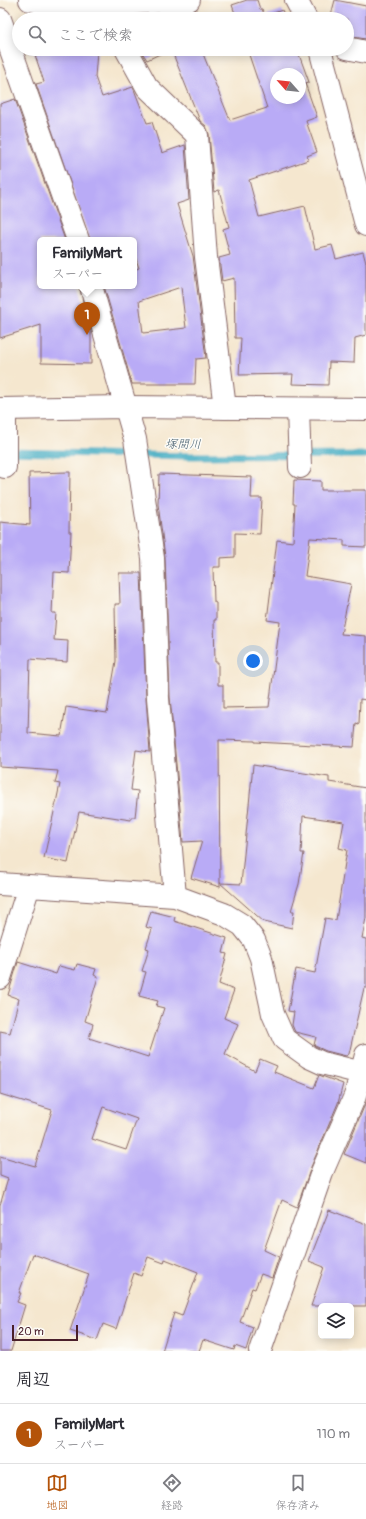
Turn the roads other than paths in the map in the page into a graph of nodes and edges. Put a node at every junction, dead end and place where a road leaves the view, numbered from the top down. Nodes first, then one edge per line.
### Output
1 (30, 0) edge
2 (189, 0) edge
3 (296, 0) edge
4 (109, 12) edge
5 (302, 12) edge
6 (0, 19) edge
7 (354, 49) edge
8 (366, 52) edge
9 (12, 53) edge
10 (13, 56) edge
11 (130, 56) edge
12 (322, 56) edge
13 (366, 225) edge
14 (77, 237) edge
15 (92, 289) edge
16 (125, 407) junction
17 (225, 408) junction
18 (3, 409) edge
19 (298, 409) junction
20 (366, 409) edge
21 (5, 467) dead end
22 (300, 467) dead end
23 (0, 884) edge
24 (29, 886) junction
25 (176, 896) junction
26 (0, 978) edge
27 (364, 1068) edge
28 (260, 1351) edge

1 - 4 street
2 - 4 street
3 - 5 street
6 - 9 street
7 - 8 street
10 - 14 street
11 - 17 street
12 - 13 street
15 - 16 street
16 - 17 street
16 - 18 street
16 - 25 street
17 - 19 street
18 - 21 street
19 - 20 street
19 - 22 street
23 - 24 street
24 - 25 street
24 - 26 street
25 - 27 street
27 - 28 street

